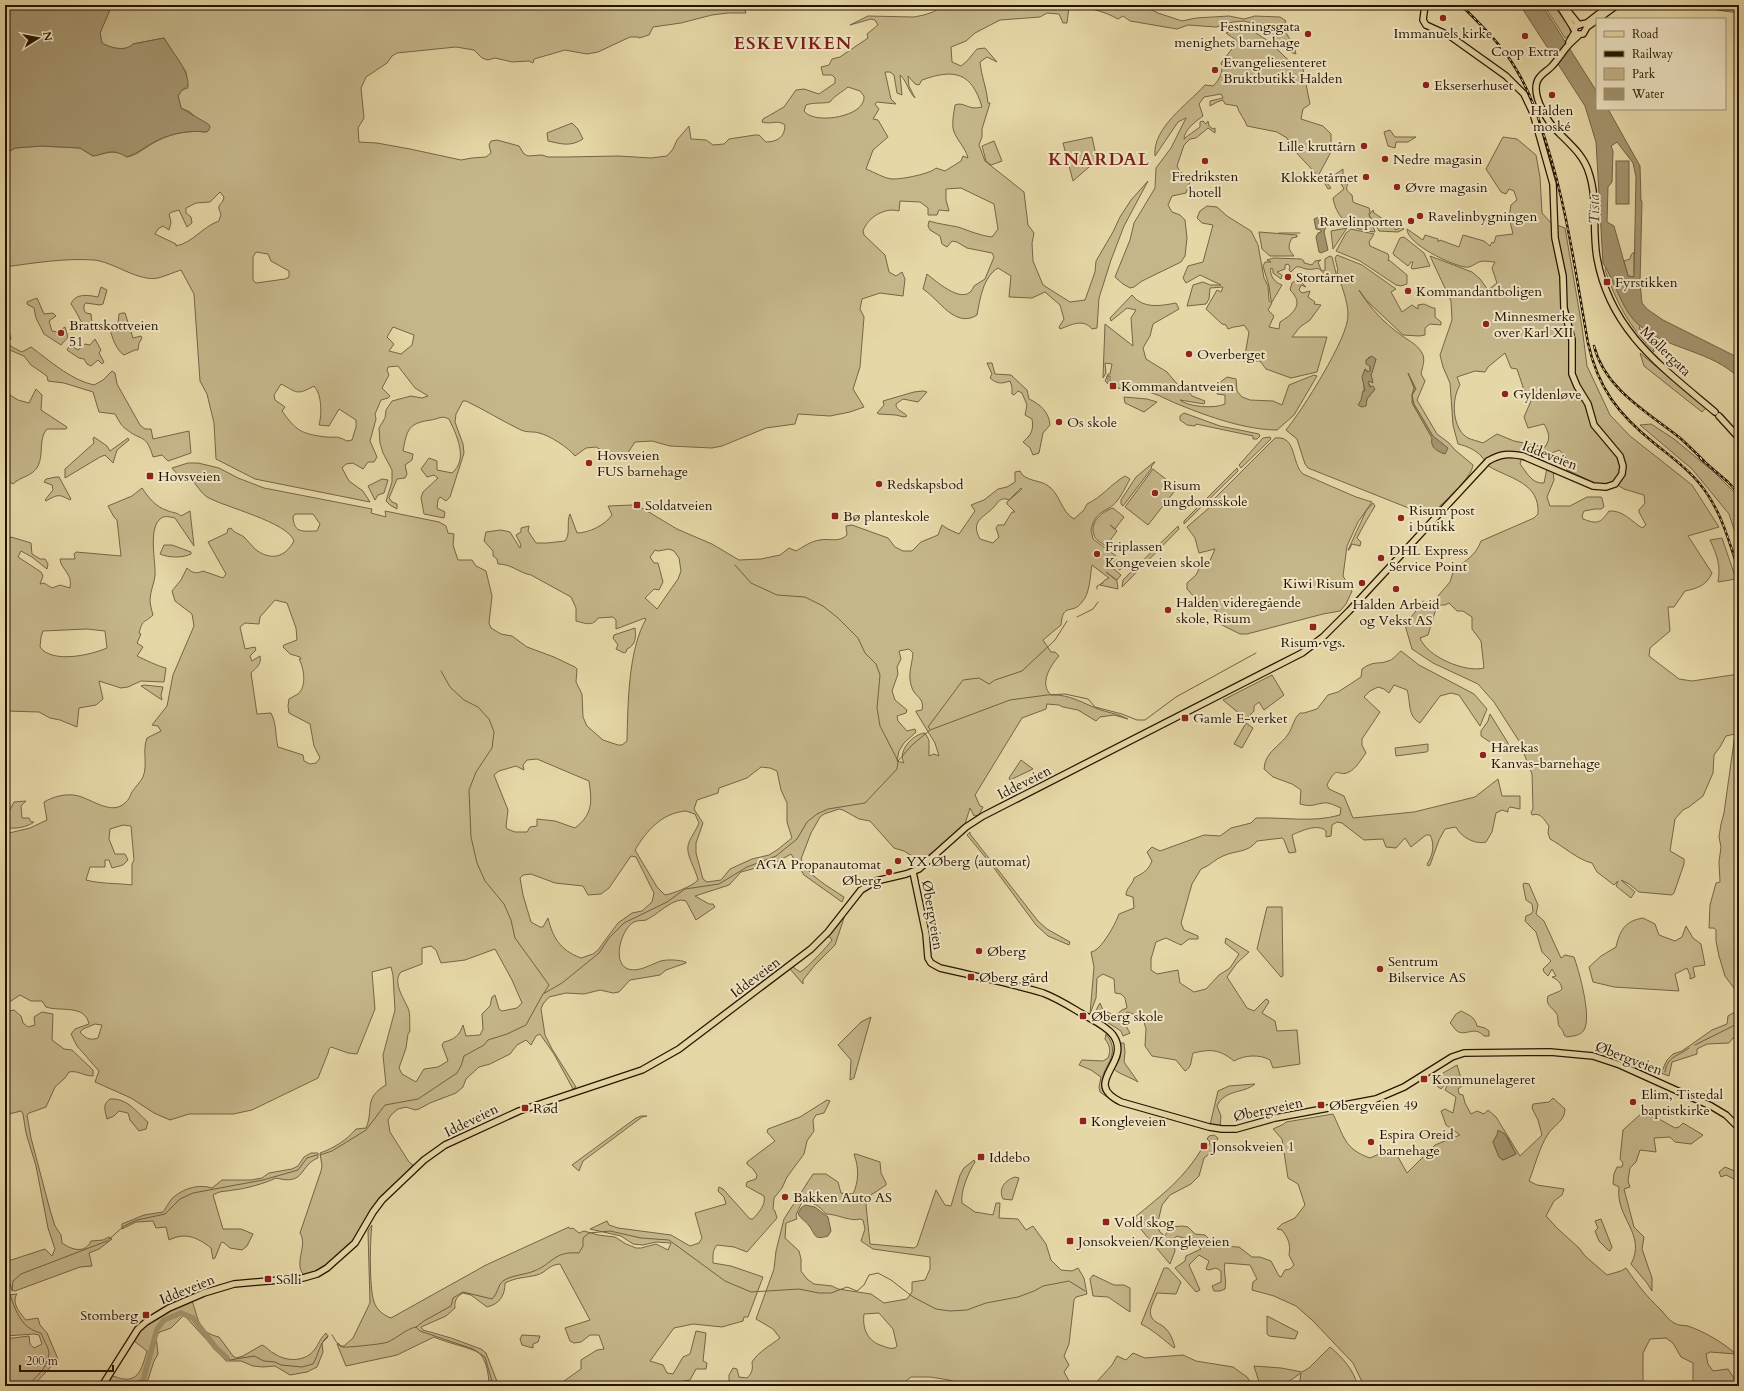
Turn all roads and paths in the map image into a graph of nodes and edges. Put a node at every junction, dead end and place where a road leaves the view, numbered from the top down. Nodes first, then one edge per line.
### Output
1 (1425, 5) edge
2 (1559, 5) edge
3 (1564, 5) edge
4 (1610, 5) edge
5 (1617, 5) edge
6 (1599, 18) edge
7 (1596, 20) edge
8 (1579, 29) junction
9 (1739, 438) edge
10 (913, 872) junction
11 (1739, 1128) edge
12 (102, 1386) edge

1 - 10 main road, Iddeveien
2 - 8 main road
3 - 8 main road
4 - 8 main road
5 - 6 main road
7 - 8 main road
8 - 9 main road, Møllergata
10 - 11 main road, Øbergveien
10 - 12 main road, Iddeveien

